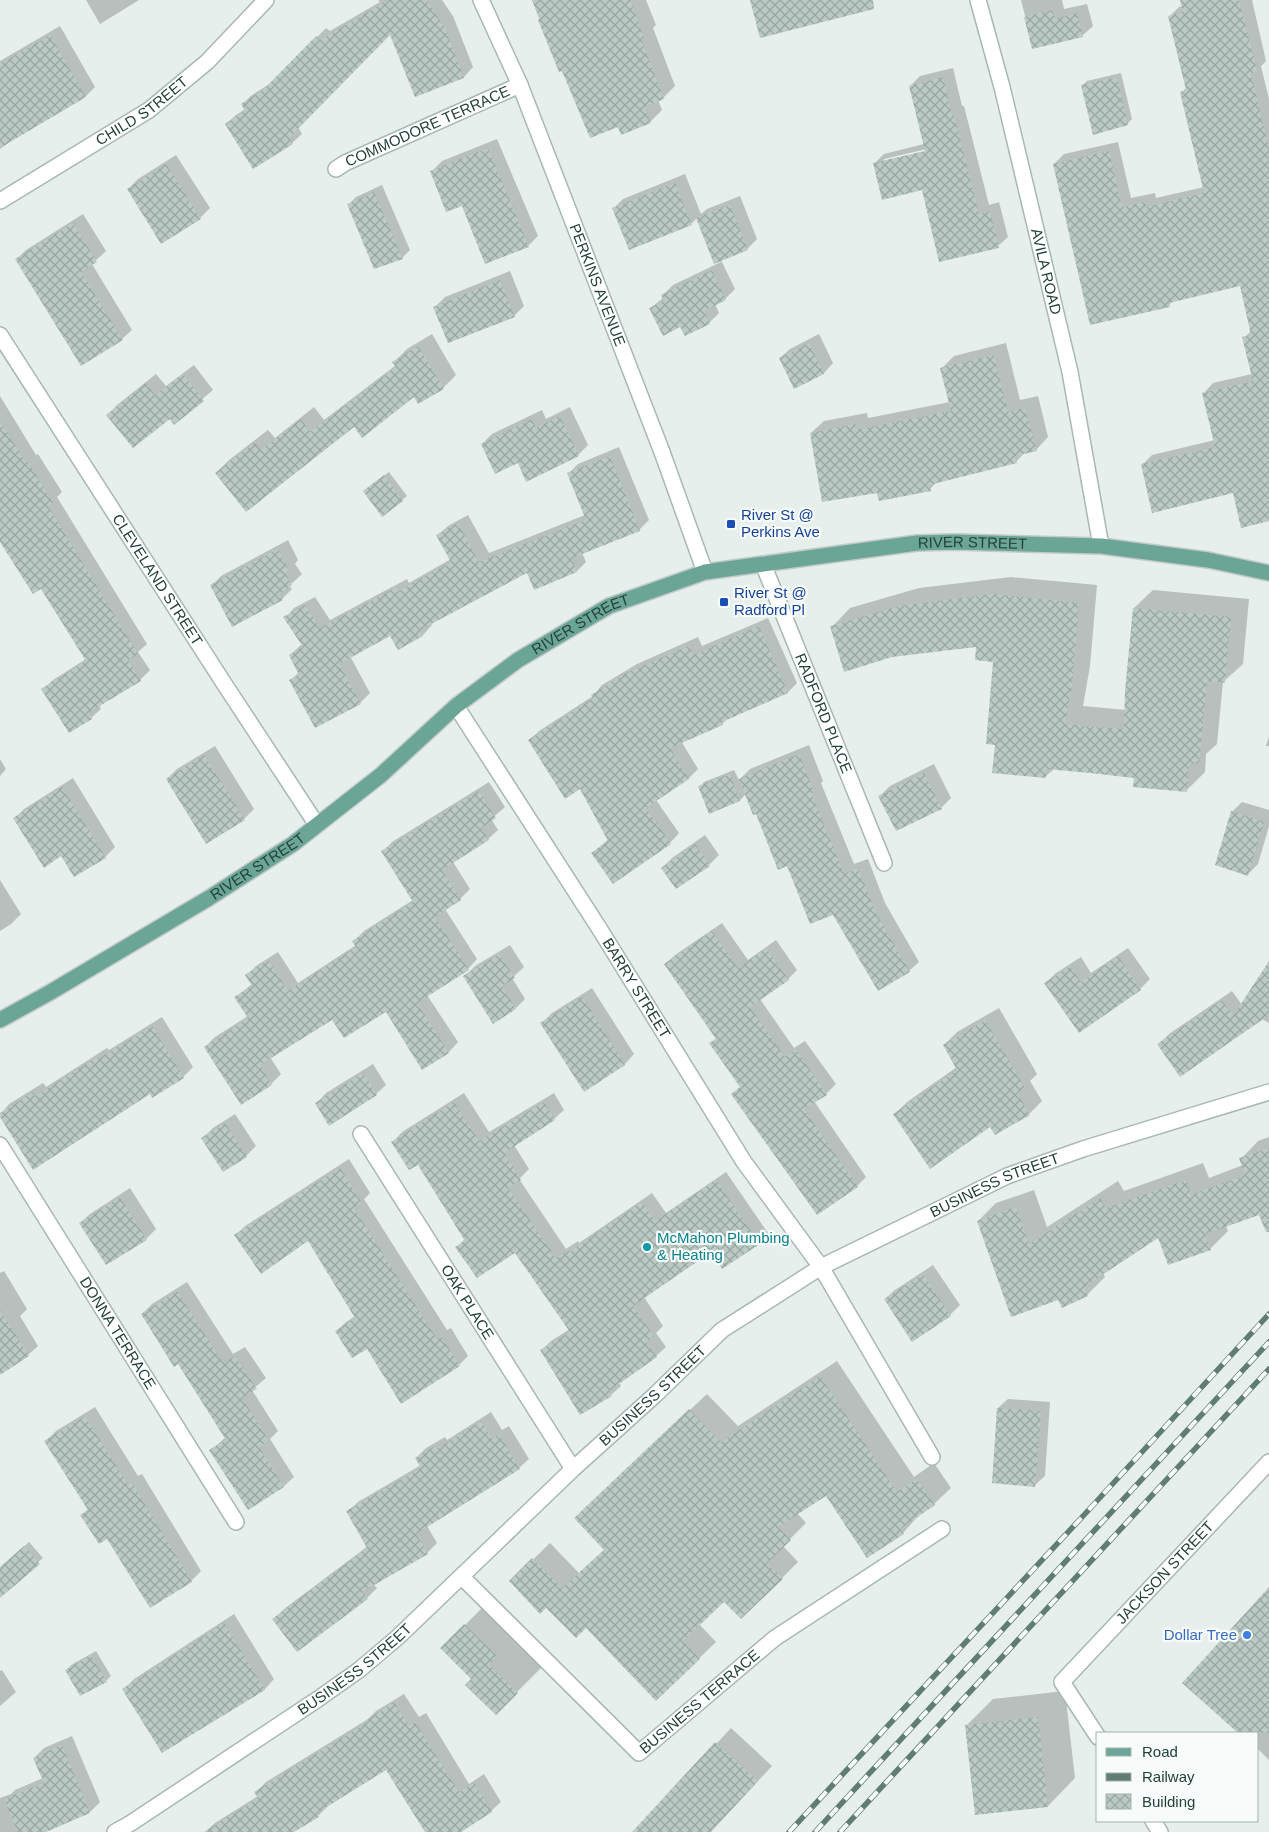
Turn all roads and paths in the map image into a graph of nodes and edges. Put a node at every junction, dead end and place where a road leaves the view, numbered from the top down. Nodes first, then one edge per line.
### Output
1 (266, 0) edge
2 (481, 0) edge
3 (978, 0) edge
4 (520, 85) junction
5 (336, 169) dead end
6 (0, 201) edge
7 (0, 334) edge
8 (1101, 546) junction
9 (763, 564) junction
10 (705, 572) junction
11 (1269, 573) edge
12 (456, 706) junction
13 (317, 825) junction
14 (884, 863) dead end
15 (0, 1020) edge
16 (1269, 1092) edge
17 (361, 1134) dead end
18 (0, 1145) edge
19 (821, 1267) junction
20 (932, 1457) dead end
21 (1269, 1462) edge
22 (574, 1469) junction
23 (236, 1522) dead end
24 (942, 1529) dead end
25 (462, 1577) junction
26 (1096, 1734) edge
27 (115, 1832) edge

1 - 6 street, CHILD STREET
2 - 4 street, PERKINS AVENUE
3 - 8 street, AVILA ROAD
4 - 5 street, COMMODORE TERRACE
4 - 10 street, PERKINS AVENUE
7 - 13 street, CLEVELAND STREET
8 - 9 main road, RIVER STREET
8 - 11 main road, RIVER STREET
9 - 10 main road, RIVER STREET
9 - 14 street, RADFORD PLACE
10 - 12 main road, RIVER STREET
12 - 13 main road, RIVER STREET
12 - 19 street, BARRY STREET
13 - 15 main road, RIVER STREET
16 - 19 street, BUSINESS STREET
17 - 22 street, OAK PLACE
18 - 23 street, DONNA TERRACE
19 - 20 street
19 - 22 street, BUSINESS STREET
21 - 26 street, JACKSON STREET
22 - 25 street, BUSINESS STREET
24 - 25 street, BUSINESS TERRACE
25 - 27 street, BUSINESS STREET

